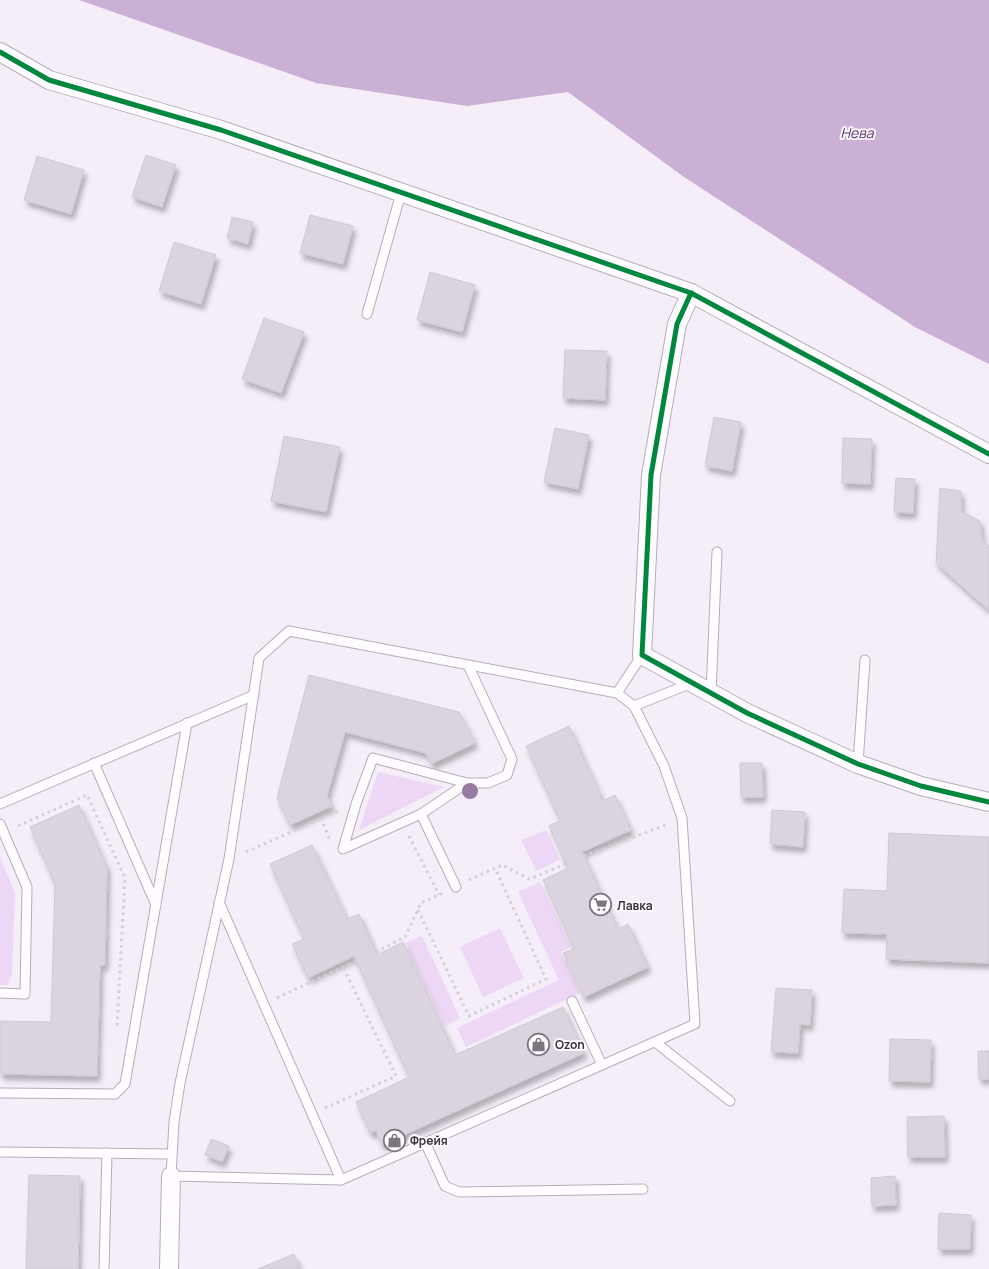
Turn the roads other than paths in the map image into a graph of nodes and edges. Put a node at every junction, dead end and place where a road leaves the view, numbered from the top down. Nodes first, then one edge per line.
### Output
1 (0, 52) edge
2 (401, 193) junction
3 (691, 293) junction
4 (367, 314) dead end
5 (989, 454) edge
6 (717, 552) dead end
7 (642, 655) junction
8 (865, 660) dead end
9 (468, 665) junction
10 (692, 683) junction
11 (617, 693) junction
12 (711, 693) junction
13 (254, 695) junction
14 (634, 706) junction
15 (188, 723) junction
16 (94, 763) junction
17 (858, 764) junction
18 (467, 783) junction
19 (989, 802) edge
20 (0, 804) edge
21 (422, 814) junction
22 (0, 824) edge
23 (456, 887) dead end
24 (219, 902) junction
25 (156, 905) junction
26 (0, 993) edge
27 (572, 1000) dead end
28 (655, 1042) junction
29 (602, 1065) junction
30 (0, 1093) edge
31 (730, 1101) dead end
32 (425, 1142) junction
33 (0, 1152) edge
34 (107, 1153) junction
35 (171, 1154) junction
36 (0, 1157) edge
37 (171, 1176) junction
38 (341, 1180) junction
39 (643, 1189) dead end
40 (104, 1269) edge
41 (169, 1269) edge

1 - 2 street
2 - 3 street
2 - 4 lane
3 - 5 street
3 - 7 street
6 - 12 lane
7 - 10 street
7 - 11 lane
8 - 17 lane
9 - 11 lane
9 - 13 lane
9 - 18 lane
10 - 12 street
10 - 14 lane
11 - 14 lane
12 - 17 street
13 - 15 lane
13 - 24 lane
14 - 28 lane
15 - 16 lane
15 - 25 lane
16 - 20 lane
16 - 25 lane
17 - 19 street
18 - 21 lane
18 - 21 lane
21 - 23 lane
22 - 26 lane
24 - 35 lane
24 - 38 lane
25 - 30 lane
27 - 29 lane
28 - 29 lane
28 - 31 lane
29 - 32 lane
32 - 38 lane
32 - 39 lane
33 - 34 lane
33 - 36 lane
34 - 35 lane
34 - 40 lane
35 - 37 lane
37 - 38 lane
37 - 41 street

